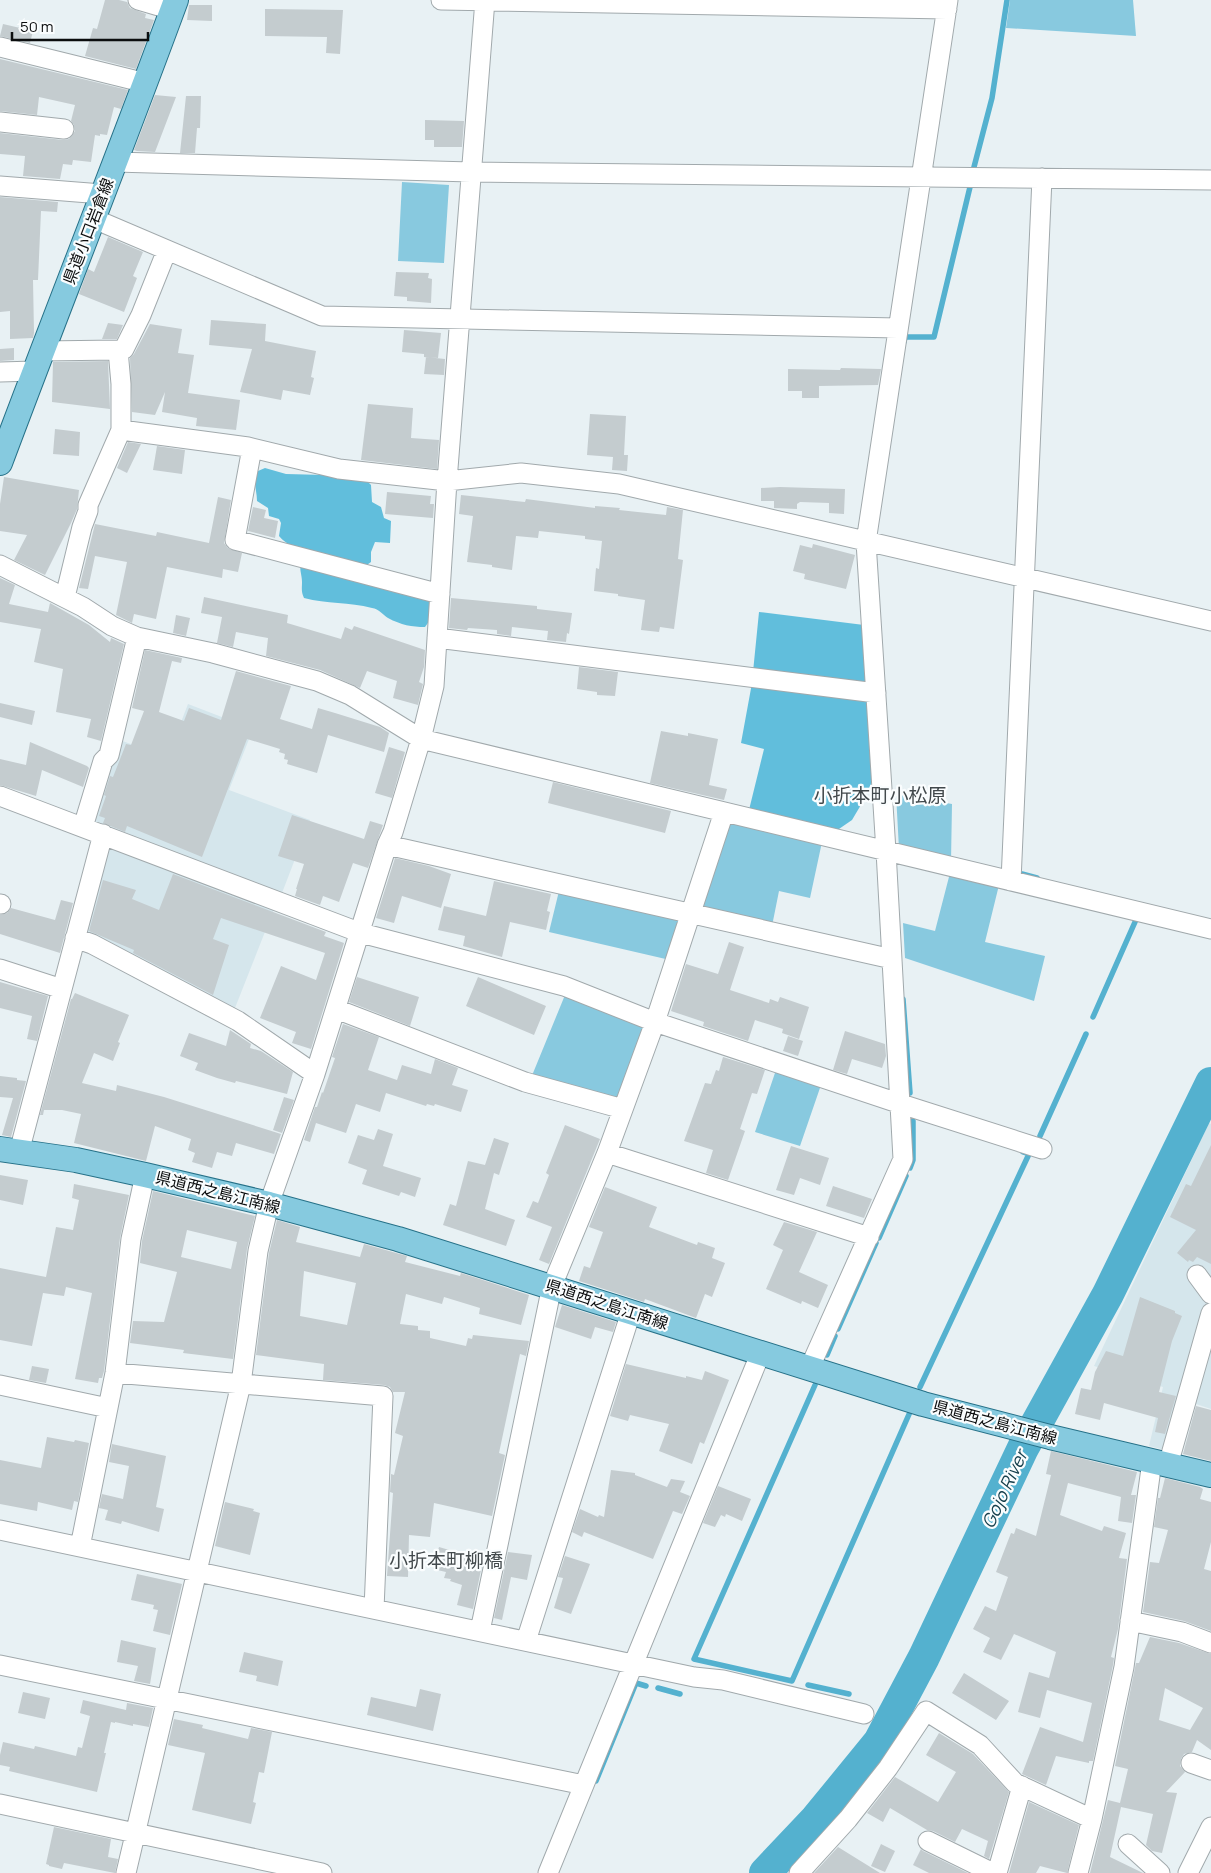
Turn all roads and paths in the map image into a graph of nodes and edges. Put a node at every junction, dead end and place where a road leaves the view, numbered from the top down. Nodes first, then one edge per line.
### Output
1 (138, 0) edge
2 (441, 0) edge
3 (485, 0) edge
4 (948, 4) edge
5 (174, 5) edge
6 (0, 47) edge
7 (146, 83) junction
8 (0, 122) edge
9 (64, 130) dead end
10 (115, 162) junction
11 (471, 172) junction
12 (920, 177) junction
13 (1042, 178) junction
14 (1211, 180) edge
15 (0, 186) edge
16 (102, 194) junction
17 (92, 218) junction
18 (166, 250) junction
19 (460, 320) junction
20 (898, 328) junction
21 (118, 350) junction
22 (38, 361) junction
23 (0, 372) edge
24 (121, 430) junction
25 (252, 448) junction
26 (0, 463) edge
27 (447, 481) junction
28 (866, 542) junction
29 (0, 565) edge
30 (1024, 578) junction
31 (440, 594) junction
32 (65, 597) junction
33 (1211, 621) edge
34 (137, 637) junction
35 (437, 638) junction
36 (876, 693) junction
37 (421, 740) junction
38 (0, 796) edge
39 (724, 812) junction
40 (83, 827) junction
41 (103, 834) junction
42 (387, 846) junction
43 (886, 851) junction
44 (1011, 881) junction
45 (691, 914) junction
46 (1211, 929) edge
47 (361, 933) junction
48 (75, 938) junction
49 (892, 959) junction
50 (0, 969) edge
51 (62, 989) junction
52 (336, 1009) junction
53 (655, 1022) junction
54 (315, 1074) junction
55 (900, 1104) junction
56 (623, 1109) junction
57 (1042, 1149) dead end
58 (10, 1150) edge
59 (606, 1153) junction
60 (145, 1175) junction
61 (268, 1204) junction
62 (869, 1236) junction
63 (1197, 1275) dead end
64 (552, 1286) junction
65 (1211, 1294) edge
66 (631, 1312) junction
67 (1211, 1313) edge
68 (761, 1352) junction
69 (810, 1367) junction
70 (116, 1374) junction
71 (241, 1384) junction
72 (0, 1385) edge
73 (108, 1408) junction
74 (1160, 1463) junction
75 (1211, 1475) edge
76 (0, 1530) edge
77 (80, 1546) junction
78 (198, 1572) junction
79 (374, 1609) junction
80 (1130, 1621) junction
81 (480, 1631) junction
82 (526, 1641) junction
83 (1211, 1643) edge
84 (633, 1664) junction
85 (0, 1665) edge
86 (167, 1700) junction
87 (864, 1714) dead end
88 (1191, 1763) dead end
89 (1211, 1770) edge
90 (584, 1785) junction
91 (1022, 1786) junction
92 (0, 1804) edge
93 (1092, 1819) junction
94 (1211, 1827) edge
95 (136, 1833) junction
96 (928, 1841) dead end
97 (1128, 1844) dead end
98 (126, 1873) edge
99 (322, 1873) edge
100 (548, 1873) edge
101 (798, 1873) edge
102 (995, 1873) edge
103 (1078, 1873) edge
104 (1160, 1873) edge
105 (1188, 1873) edge

1 - 5 street
2 - 3 street
3 - 4 street
3 - 11 street
4 - 12 street
5 - 7 main road, 県道小口岩倉線
6 - 7 street
7 - 10 main road, 県道小口岩倉線
8 - 9 street
10 - 11 street
10 - 16 main road, 県道小口岩倉線
11 - 12 street
11 - 19 street
12 - 13 street
12 - 20 street
13 - 14 street
13 - 30 street
15 - 16 street
16 - 17 main road, 県道小口岩倉線
17 - 18 street
17 - 22 main road, 県道小口岩倉線
18 - 19 street
18 - 21 street
19 - 20 street
19 - 27 street
20 - 28 street
21 - 22 street
21 - 24 street
22 - 23 street
22 - 26 main road, 県道小口岩倉線
24 - 25 street
24 - 32 street
25 - 27 street
25 - 31 street
27 - 28 street
27 - 31 street
28 - 30 street
28 - 36 street
29 - 32 street
30 - 33 street
30 - 44 street
31 - 35 street
32 - 34 street
34 - 37 street
34 - 40 street
35 - 36 street
35 - 37 street
36 - 43 street
37 - 39 street
37 - 42 street
38 - 40 street
39 - 43 street
39 - 45 street
40 - 41 street
41 - 47 street
41 - 48 street
42 - 45 street
42 - 47 street
43 - 44 street
43 - 49 street
44 - 46 street
45 - 49 street
45 - 53 street
47 - 52 street
47 - 53 street
48 - 51 street
48 - 54 street
49 - 55 street
50 - 51 street
51 - 58 street
52 - 54 street
52 - 56 street
53 - 55 street
53 - 56 street
54 - 61 street
55 - 57 street
55 - 62 street
56 - 59 street
58 - 60 main road, 県道西之島江南線
59 - 62 street
59 - 64 street
60 - 61 main road, 県道西之島江南線
60 - 70 street
61 - 64 main road, 県道西之島江南線
61 - 71 street
62 - 69 street
63 - 65 street
64 - 66 main road, 県道西之島江南線
64 - 81 street
66 - 68 main road, 県道西之島江南線
66 - 82 street
67 - 74 street
68 - 69 main road, 県道西之島江南線
68 - 84 street
69 - 74 main road, 県道西之島江南線
70 - 71 street
70 - 73 street
71 - 78 street
71 - 79 street
72 - 73 street
73 - 77 street
74 - 75 main road, 県道西之島江南線
74 - 80 street
76 - 77 street
77 - 78 street
78 - 79 street
78 - 86 street
79 - 81 street
80 - 83 street
80 - 93 street
81 - 82 street
82 - 84 street
84 - 87 street
84 - 90 street
85 - 86 street
86 - 90 street
86 - 95 street
88 - 89 street
90 - 100 street
91 - 93 street
91 - 101 street
91 - 102 street
92 - 95 street
93 - 103 street
94 - 105 street
95 - 98 street
95 - 99 street
96 - 102 street
97 - 104 street

